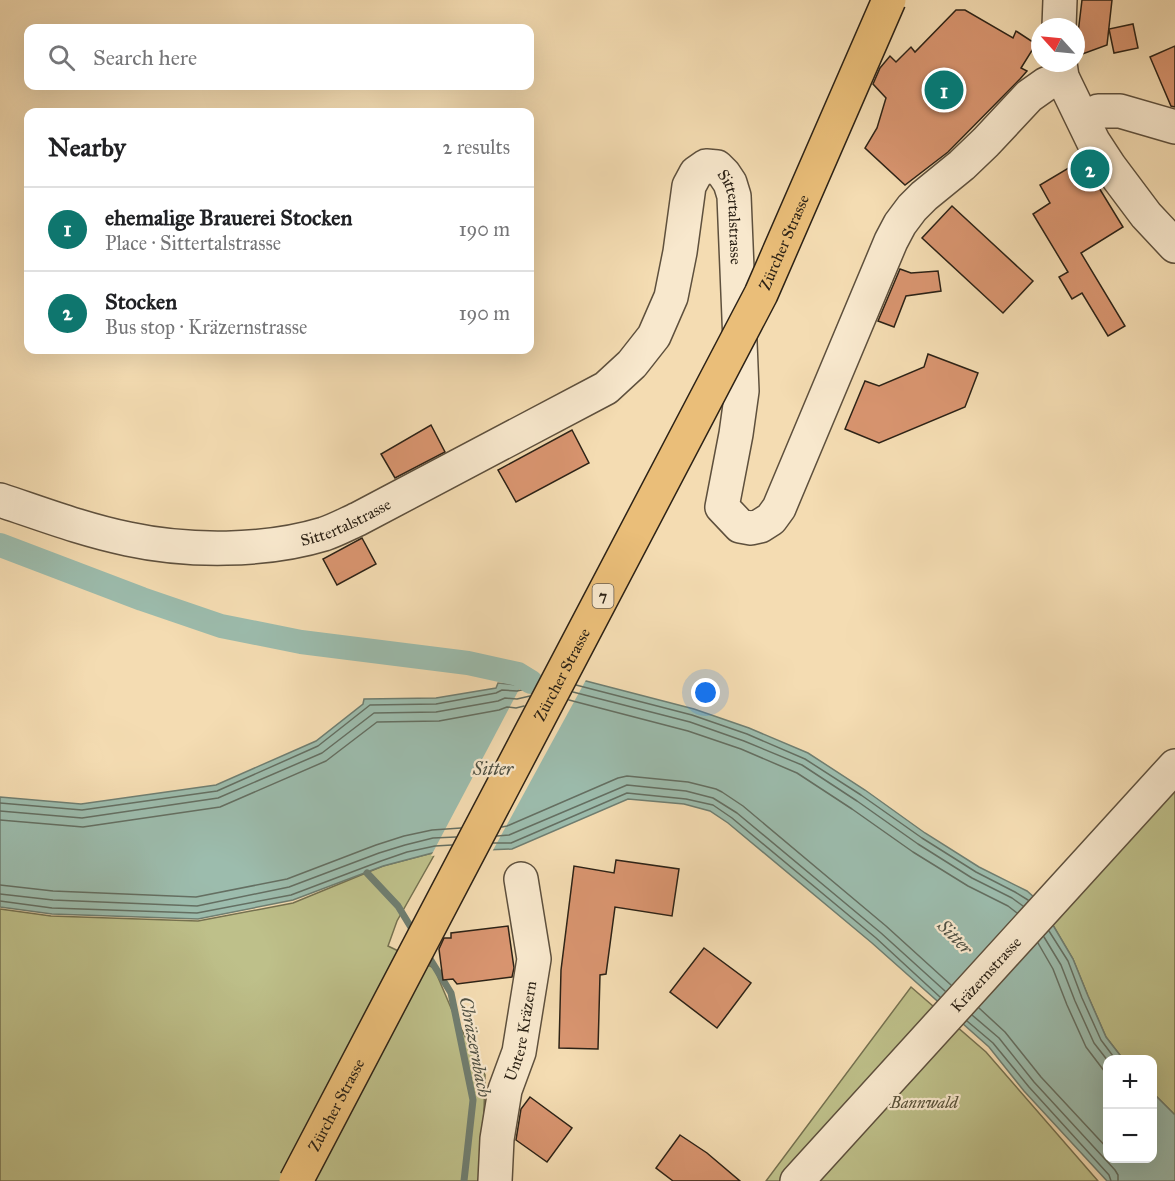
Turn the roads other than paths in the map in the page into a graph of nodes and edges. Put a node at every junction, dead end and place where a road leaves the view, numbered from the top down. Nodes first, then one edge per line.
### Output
1 (889, 0) edge
2 (1060, 0) edge
3 (1059, 18) edge
4 (1059, 72) edge
5 (1062, 72) edge
6 (1084, 120) junction
7 (1175, 127) edge
8 (1175, 246) edge
9 (0, 500) edge
10 (1175, 766) edge
11 (521, 879) dead end
12 (296, 1181) edge
13 (495, 1181) edge
14 (797, 1181) edge

1 - 12 main road, Zürcher Strasse / 7, bridge
2 - 3 street
4 - 9 street, Sittertalstrasse
5 - 6 street
6 - 7 street
6 - 8 street
10 - 14 street, Kräzernstrasse
11 - 13 street, Untere Kräzern

